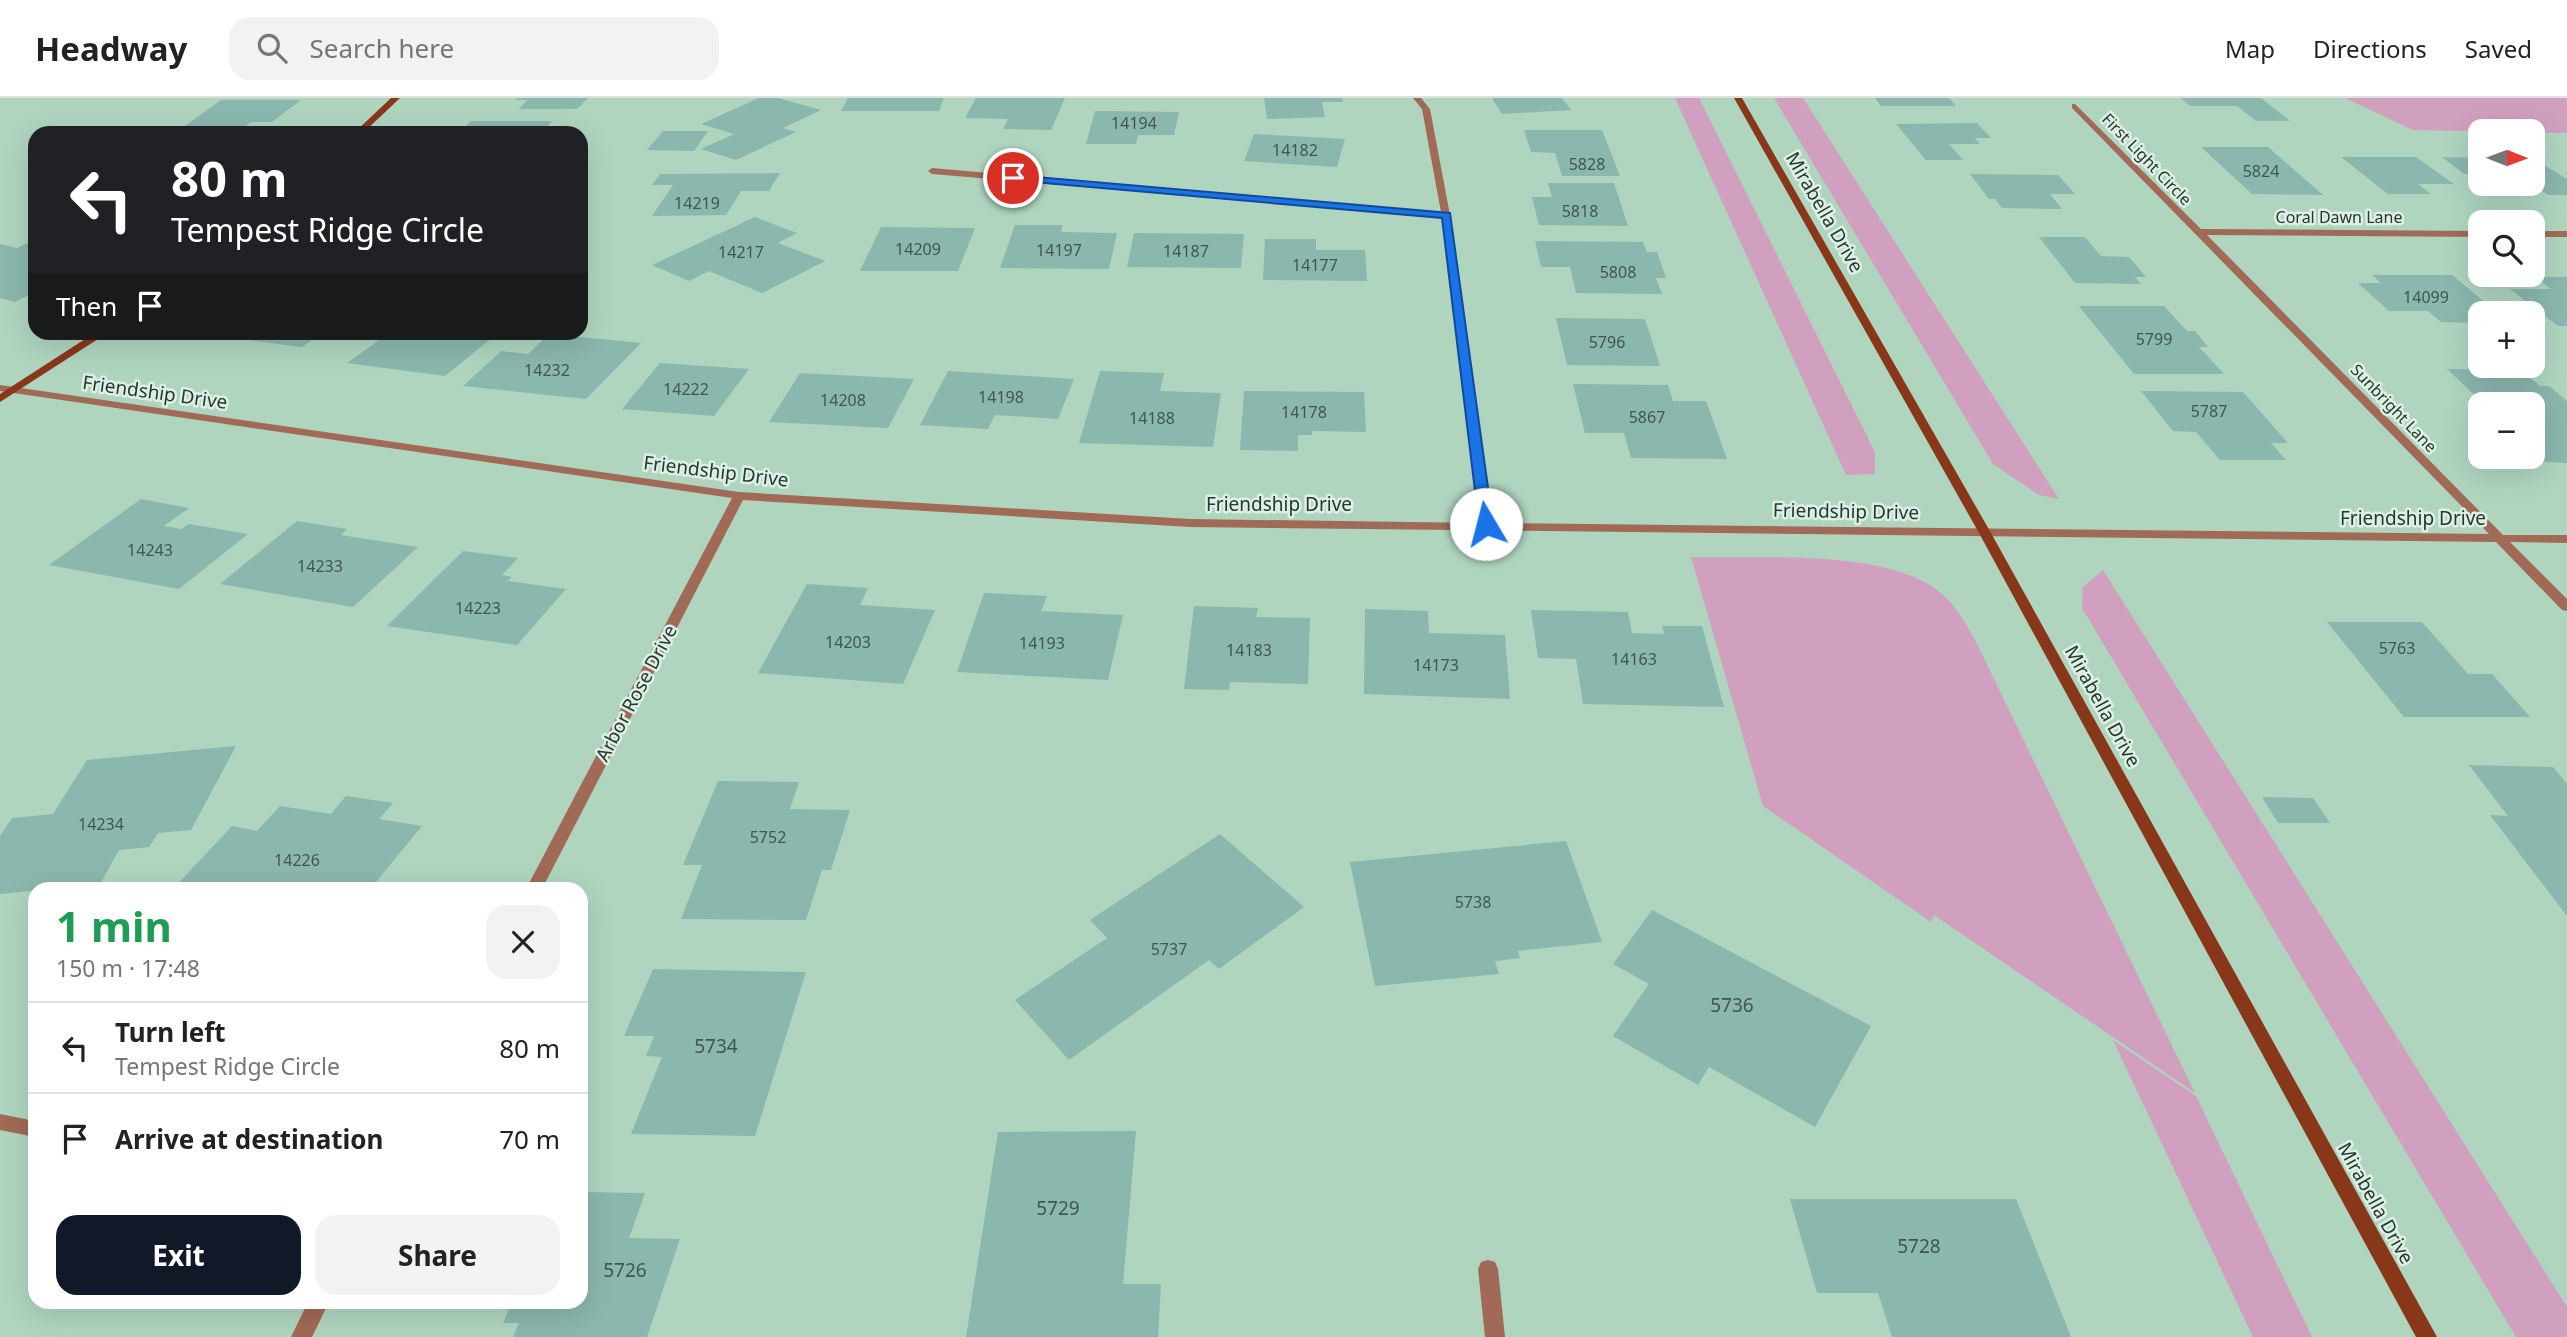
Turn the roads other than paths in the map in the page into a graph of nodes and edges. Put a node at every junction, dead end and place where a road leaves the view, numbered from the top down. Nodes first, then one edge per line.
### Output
1 (396, 98) edge
2 (1417, 98) edge
3 (1738, 98) edge
4 (2076, 106) dead end
5 (366, 126) edge
6 (932, 171) dead end
7 (1446, 215) junction
8 (2199, 232) junction
9 (2468, 234) edge
10 (2545, 234) edge
11 (2567, 234) edge
12 (92, 340) edge
13 (0, 388) edge
14 (14, 391) junction
15 (0, 398) edge
16 (739, 496) junction
17 (1486, 524) junction
18 (1986, 533) junction
19 (2500, 538) junction
20 (2567, 539) edge
21 (2567, 607) edge
22 (538, 882) edge
23 (0, 1122) edge
24 (28, 1128) edge
25 (1488, 1269) dead end
26 (315, 1309) edge
27 (301, 1337) edge
28 (1495, 1337) edge
29 (2427, 1337) edge

1 - 5 street
2 - 7 street
3 - 18 street, Mirabella Drive
4 - 8 street, First Light Circle
6 - 7 street
7 - 17 street
8 - 9 street, Coral Dawn Lane
8 - 19 street, Sunbright Lane
10 - 11 street
12 - 14 street
13 - 14 street, Friendship Drive
14 - 15 street
14 - 16 street, Friendship Drive
16 - 17 street, Friendship Drive
16 - 22 street, Arbor Rose Drive
17 - 18 street, Friendship Drive
18 - 19 street, Friendship Drive
18 - 29 street, Mirabella Drive
19 - 20 street, Friendship Drive
19 - 21 street, Sunbright Lane
23 - 24 street
25 - 28 street
26 - 27 street

